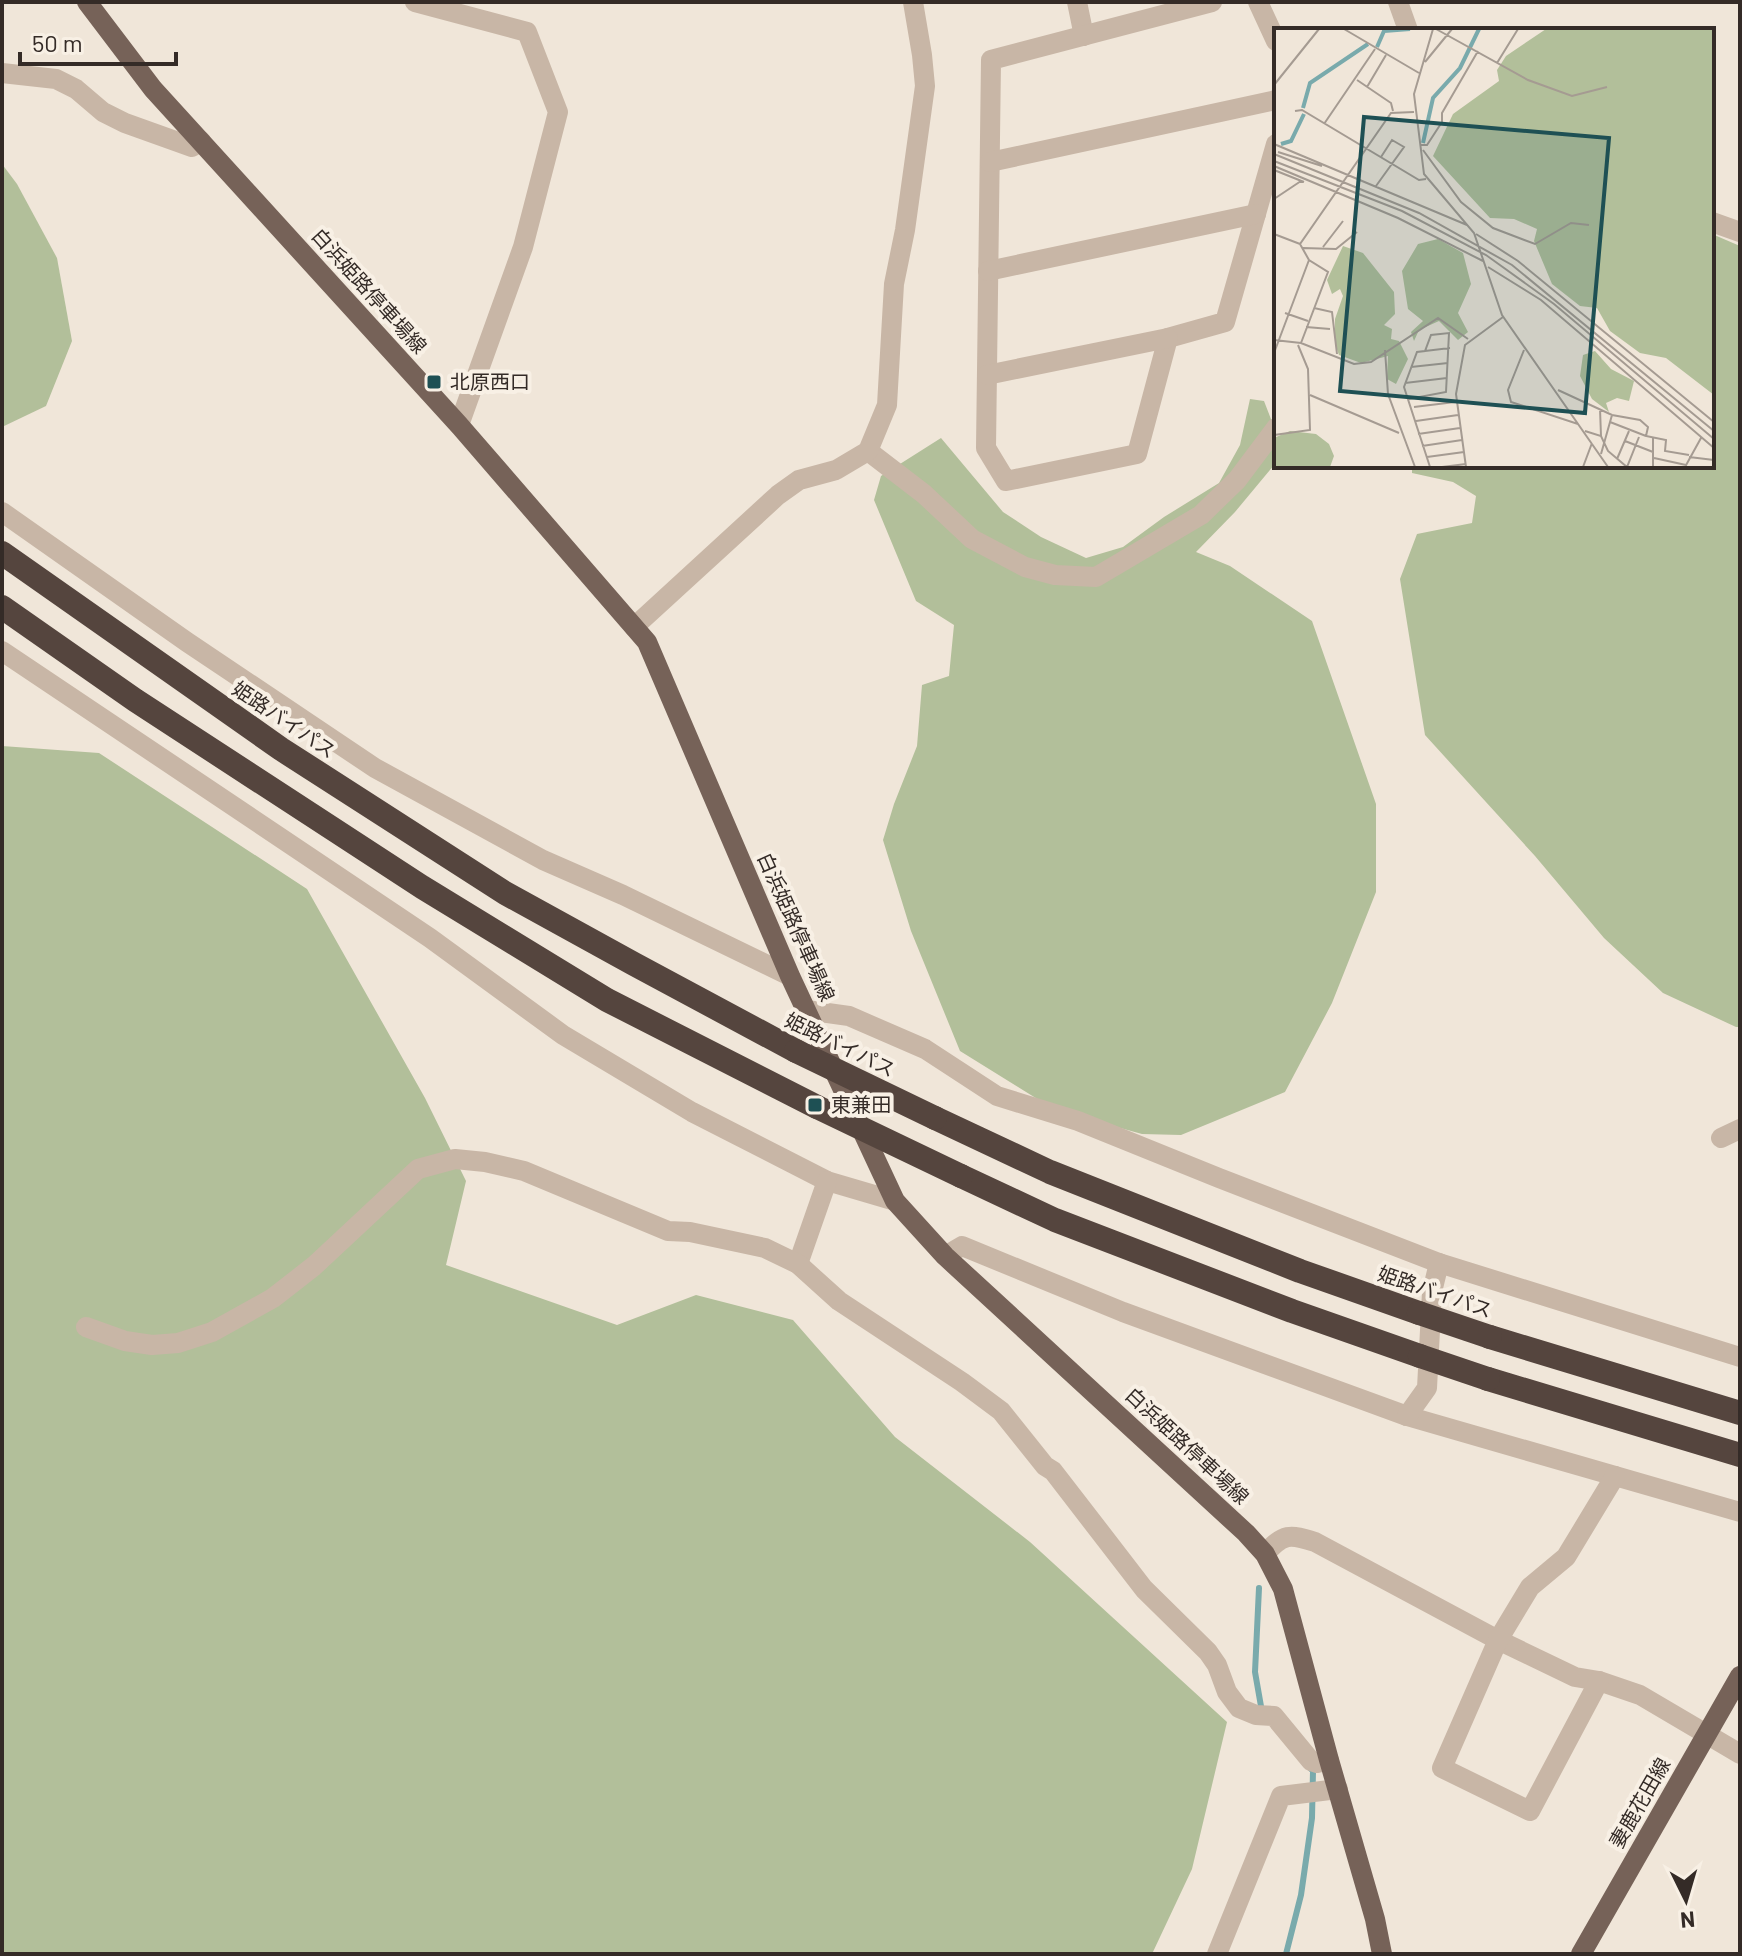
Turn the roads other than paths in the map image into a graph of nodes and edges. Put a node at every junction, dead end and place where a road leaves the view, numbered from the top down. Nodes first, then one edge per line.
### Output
1 (87, 2) edge
2 (415, 2) edge
3 (913, 2) edge
4 (1077, 2) edge
5 (1212, 2) edge
6 (1258, 2) edge
7 (1398, 2) edge
8 (1407, 28) edge
9 (1084, 36) junction
10 (1274, 37) edge
11 (2, 73) edge
12 (1274, 100) edge
13 (201, 141) junction
14 (1274, 151) edge
15 (990, 162) junction
16 (1256, 214) junction
17 (1714, 223) edge
18 (1740, 232) edge
19 (988, 271) junction
20 (1168, 338) junction
21 (987, 375) junction
22 (459, 425) junction
23 (1274, 431) edge
24 (868, 451) junction
25 (2, 512) edge
26 (2, 553) edge
27 (2, 607) edge
28 (634, 627) junction
29 (2, 651) edge
30 (790, 976) junction
31 (806, 1010) junction
32 (827, 1181) junction
33 (895, 1201) junction
34 (945, 1256) junction
35 (1439, 1263) junction
36 (798, 1264) junction
37 (86, 1327) dead end
38 (1740, 1357) edge
39 (1740, 1413) edge
40 (1407, 1416) junction
41 (1740, 1455) edge
42 (1615, 1476) junction
43 (1740, 1512) edge
44 (1265, 1554) junction
45 (1498, 1640) junction
46 (1740, 1676) edge
47 (1599, 1681) junction
48 (1707, 1735) junction
49 (1740, 1754) edge
50 (1329, 1760) junction
51 (1321, 1790) junction
52 (1217, 1954) edge
53 (1382, 1954) edge
54 (1581, 1954) edge

1 - 13 main road, 白浜姫路停車場線
2 - 22 street
3 - 24 street
4 - 9 street
5 - 9 street
6 - 10 street
7 - 8 street
9 - 15 street
11 - 13 street
12 - 15 street
13 - 22 main road, 白浜姫路停車場線
14 - 16 street
15 - 19 street
16 - 19 street
16 - 20 street
17 - 18 street
19 - 21 street
20 - 21 street
20 - 21 street
22 - 28 main road, 白浜姫路停車場線
23 - 24 street
24 - 28 street
25 - 30 street
26 - 39 highway, 姫路バイパス, bridge
27 - 41 highway, bridge
28 - 30 main road, 白浜姫路停車場線
29 - 32 street
30 - 31 main road, 白浜姫路停車場線
31 - 33 main road, 白浜姫路停車場線
31 - 35 street
32 - 33 street
32 - 36 street
33 - 34 main road, 白浜姫路停車場線
34 - 40 street
34 - 44 main road, 白浜姫路停車場線
35 - 38 street
35 - 40 street
36 - 37 street
36 - 50 street
40 - 42 street
42 - 43 street
42 - 45 street
44 - 45 street
44 - 50 main road, 白浜姫路停車場線
45 - 47 street
45 - 47 street
46 - 48 main road, 妻鹿花田線
47 - 48 street
48 - 49 street
48 - 54 main road, 妻鹿花田線
50 - 51 main road, 白浜姫路停車場線
51 - 52 street
51 - 53 main road, 白浜姫路停車場線

